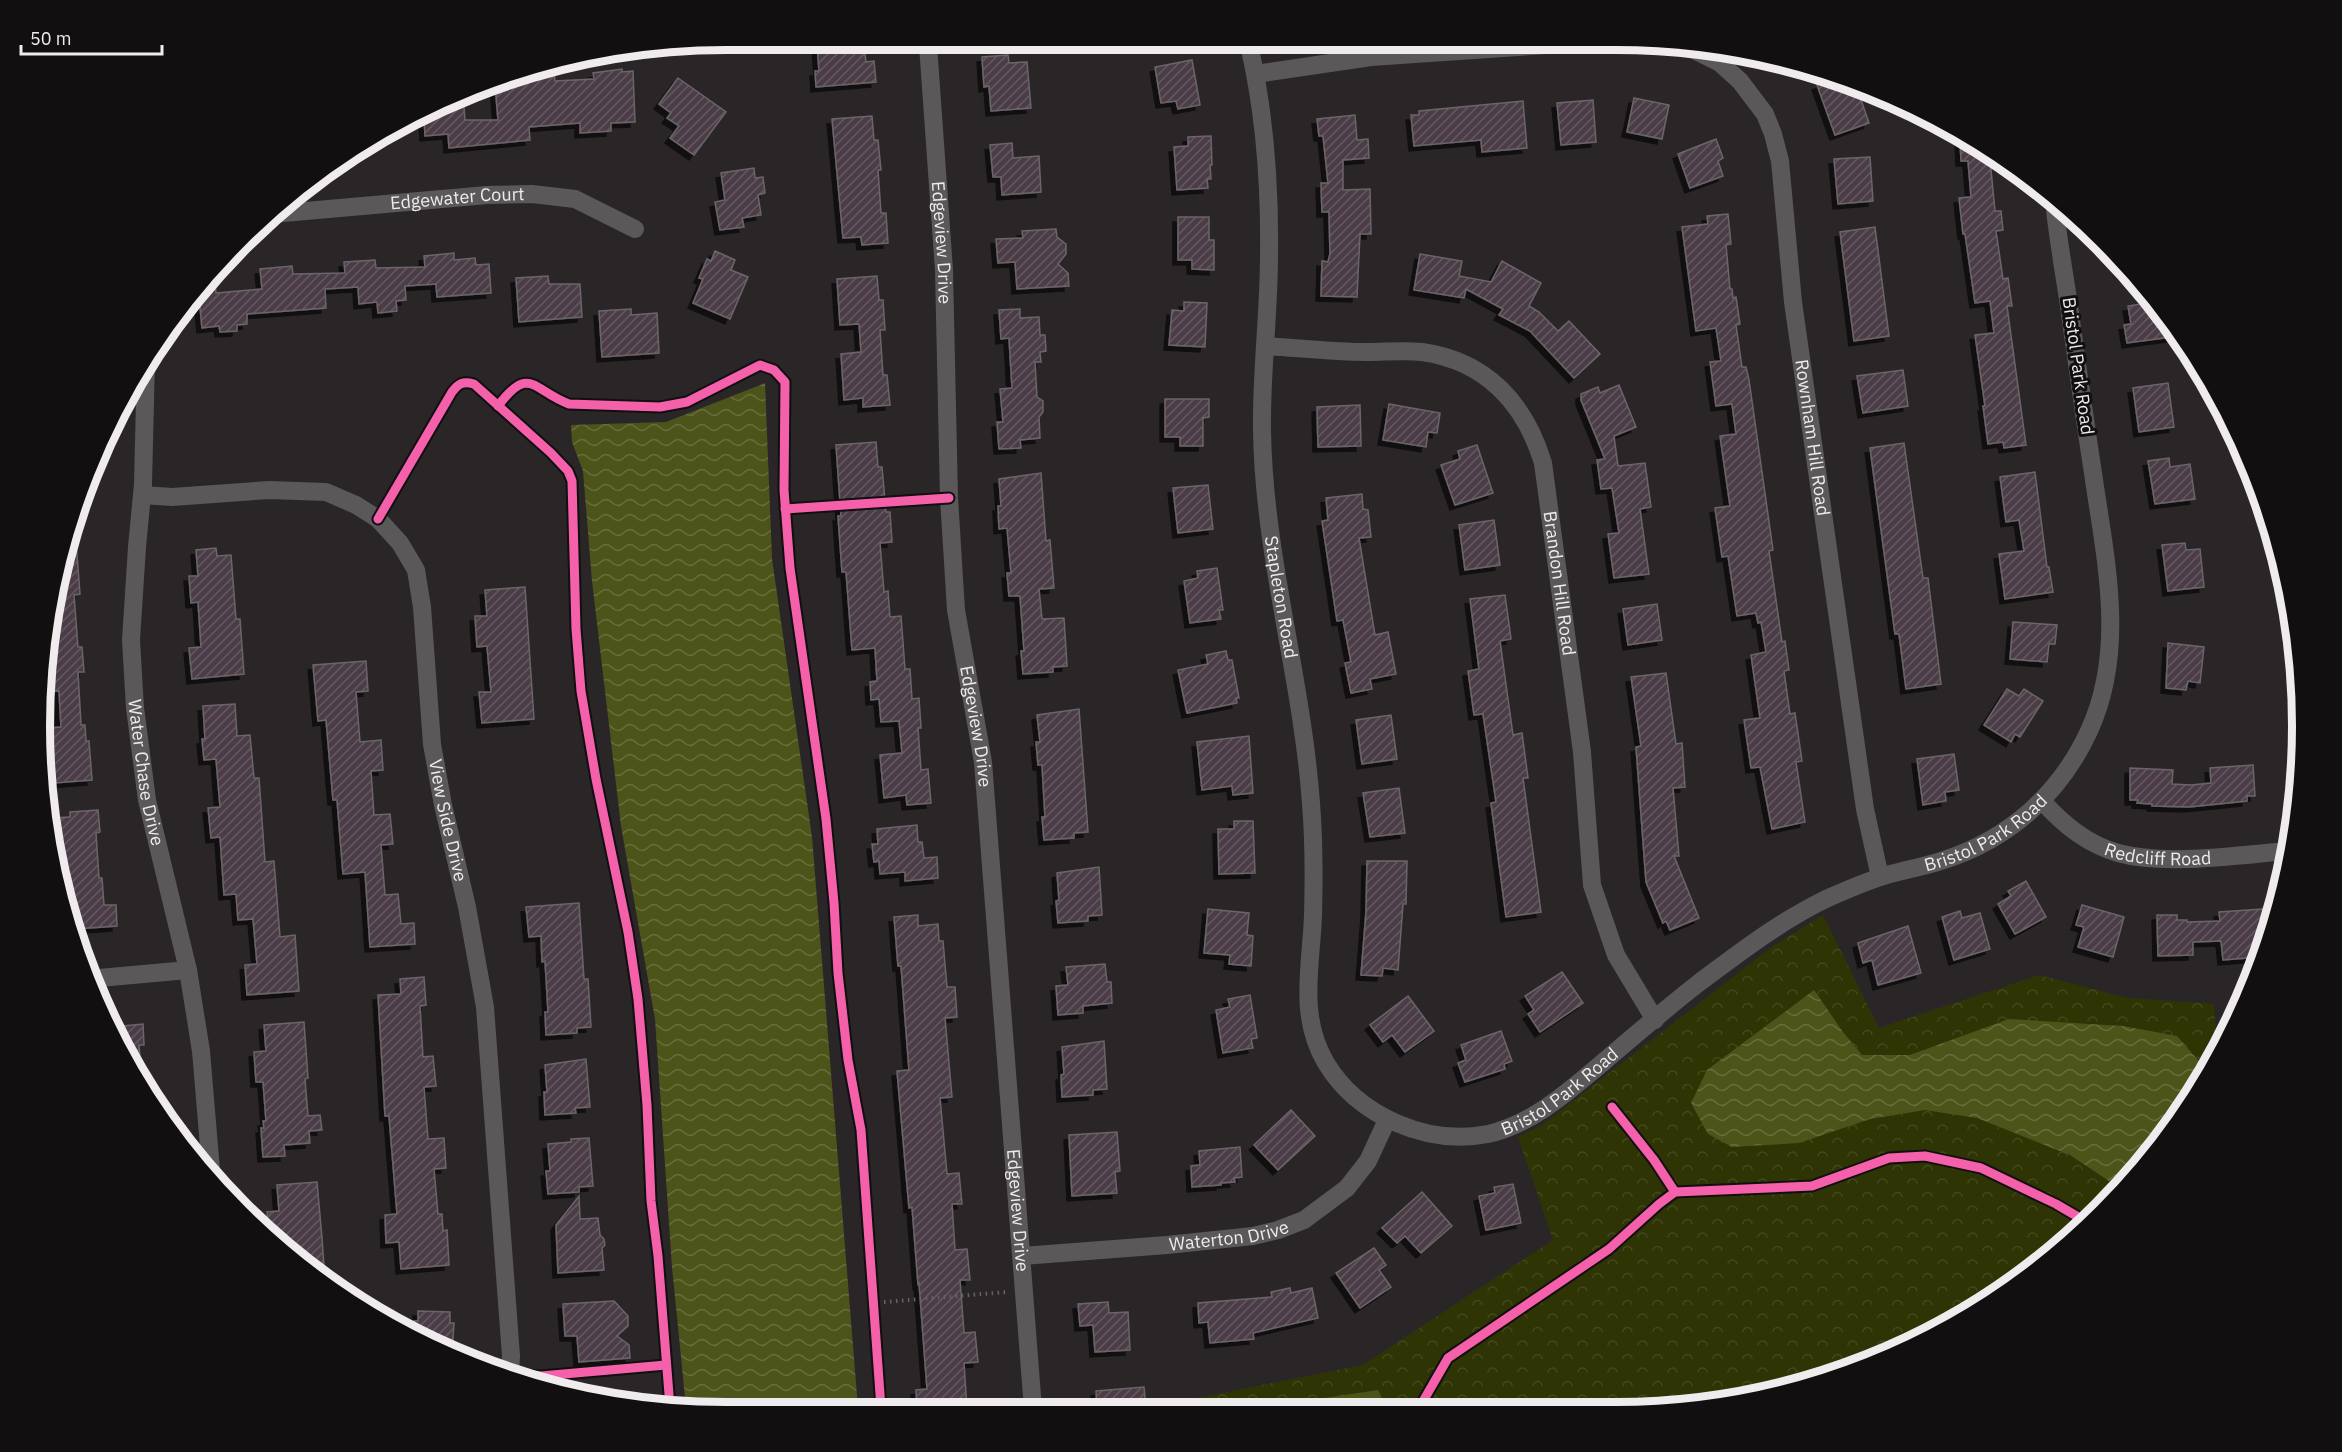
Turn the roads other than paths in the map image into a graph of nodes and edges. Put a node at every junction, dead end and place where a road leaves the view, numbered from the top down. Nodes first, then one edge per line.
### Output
1 (928, 50) edge
2 (1250, 50) edge
3 (1473, 50) edge
4 (1704, 55) edge
5 (1256, 74) junction
6 (2056, 212) edge
7 (285, 213) edge
8 (635, 229) dead end
9 (1266, 346) junction
10 (145, 379) edge
11 (142, 495) junction
12 (2043, 802) junction
13 (2281, 851) edge
14 (1880, 877) junction
15 (188, 970) junction
16 (98, 978) edge
17 (1655, 1020) junction
18 (1388, 1120) junction
19 (210, 1164) edge
20 (1022, 1256) junction
21 (510, 1367) edge
22 (1033, 1402) edge

1 - 20 street, Edgeview Drive
2 - 5 street, Stapleton Road
3 - 5 street
4 - 14 street, Rownham Hill Road
5 - 9 street, Stapleton Road
6 - 12 street, Bristol Park Road
7 - 8 street, Edgewater Court
9 - 17 street, Brandon Hill Road
9 - 18 street, Stapleton Road
10 - 11 street, Water Chase Drive
11 - 15 street, Water Chase Drive
11 - 21 street, View Side Drive
12 - 13 street, Redcliff Road
12 - 14 street, Bristol Park Road
14 - 17 street, Bristol Park Road
15 - 16 street
15 - 19 street, Water Chase Drive
17 - 18 street, Bristol Park Road
18 - 20 street, Waterton Drive
20 - 22 street, Edgeview Drive

